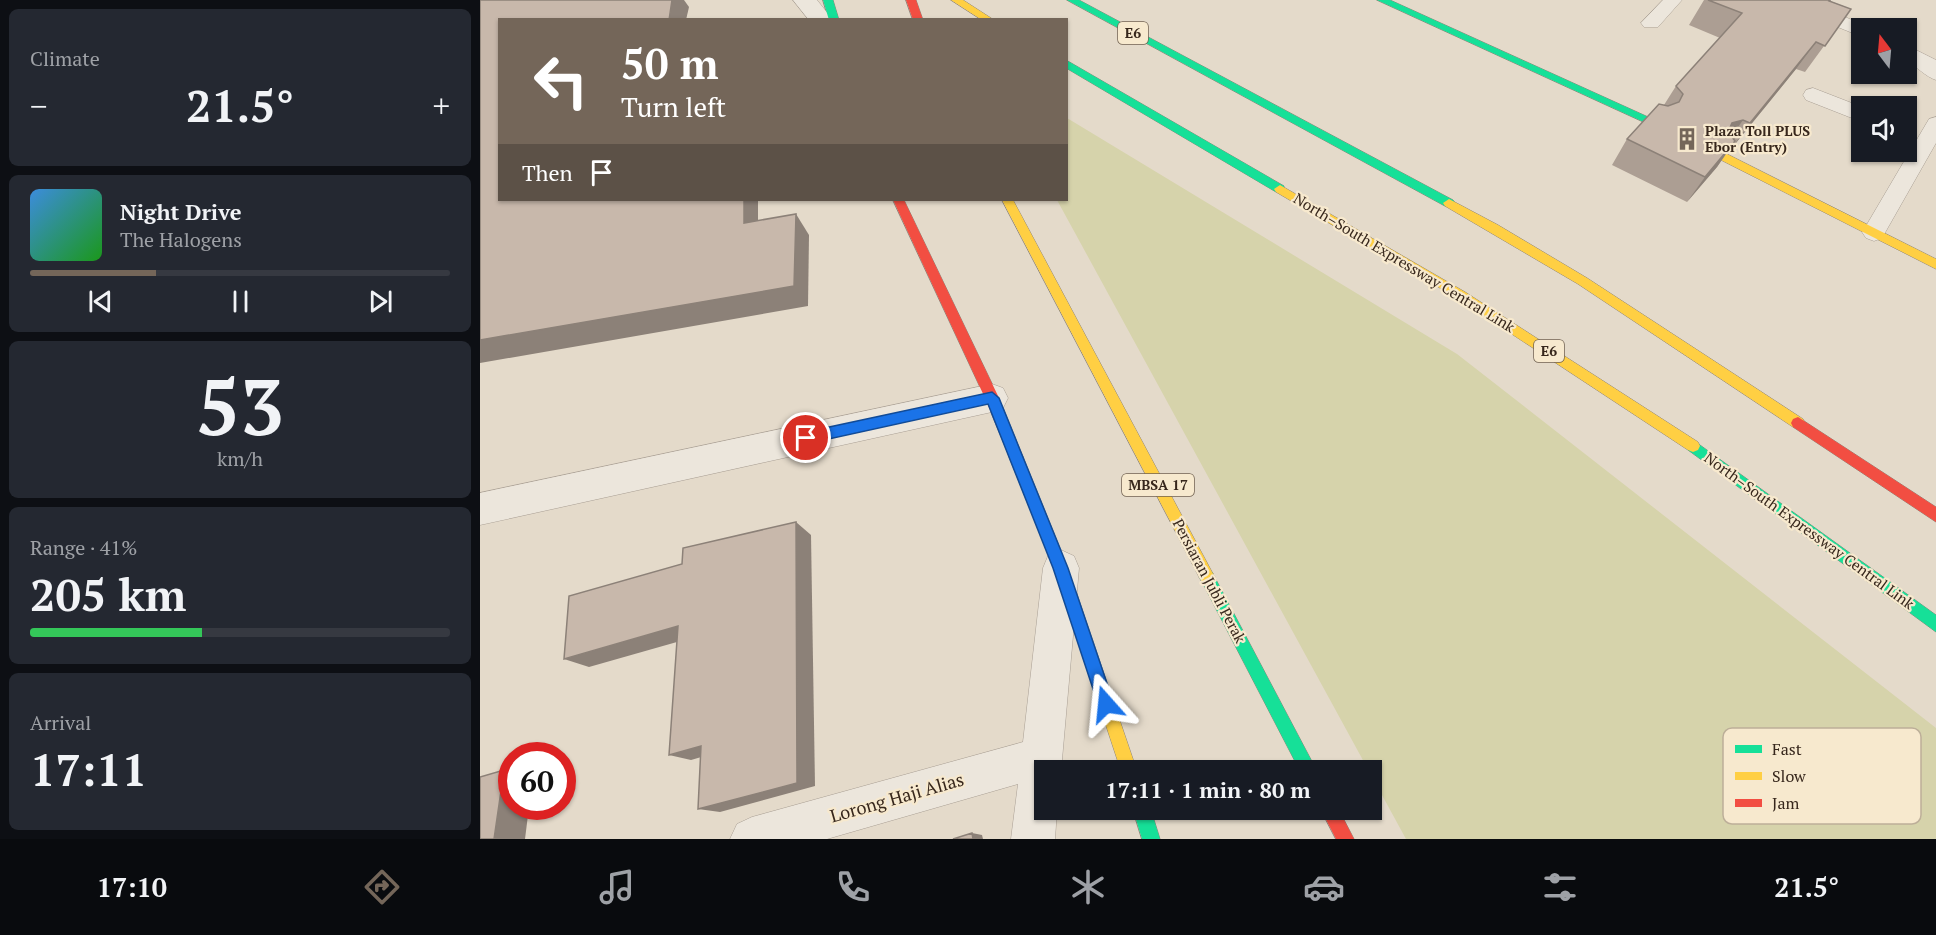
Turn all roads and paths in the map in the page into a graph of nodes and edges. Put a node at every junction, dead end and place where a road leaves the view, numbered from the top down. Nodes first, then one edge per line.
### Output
1 (804, 0) edge
2 (828, 0) edge
3 (912, 0) edge
4 (956, 0) edge
5 (1072, 0) edge
6 (1382, 0) edge
7 (1673, 0) edge
8 (1788, 0) edge
9 (820, 18) edge
10 (833, 18) edge
11 (917, 18) edge
12 (987, 18) edge
13 (1651, 23) dead end
14 (1851, 26) edge
15 (1917, 58) edge
16 (1068, 64) edge
17 (1936, 73) edge
18 (1814, 95) dead end
19 (1851, 110) edge
20 (1652, 121) edge
21 (1923, 133) edge
22 (1725, 157) edge
23 (898, 201) edge
24 (1008, 201) edge
25 (1874, 232) junction
26 (1936, 264) edge
27 (992, 398) junction
28 (480, 509) edge
29 (1936, 515) edge
30 (1061, 568) junction
31 (1936, 624) edge
32 (1041, 757) junction
33 (1125, 760) edge
34 (1303, 760) edge
35 (1145, 820) edge
36 (1335, 820) edge
37 (752, 839) edge
38 (1033, 839) edge
39 (1151, 839) edge
40 (1345, 839) edge

1 - 9 street
2 - 10 main road
3 - 11 main road
4 - 12 main road
5 - 29 main road, E6
6 - 20 main road
7 - 13 lane
8 - 14 lane
15 - 17 lane
16 - 31 main road, North–South Expressway Central Link / E6
18 - 19 lane
21 - 25 lane
22 - 25 main road
23 - 27 main road
24 - 34 main road, Persiaran Jubli Perak / MBSA 17
25 - 26 main road
27 - 28 street
27 - 30 main road
30 - 32 street
30 - 33 main road
32 - 37 street, Lorong Haji Alias
32 - 38 street
35 - 39 main road
36 - 40 main road

